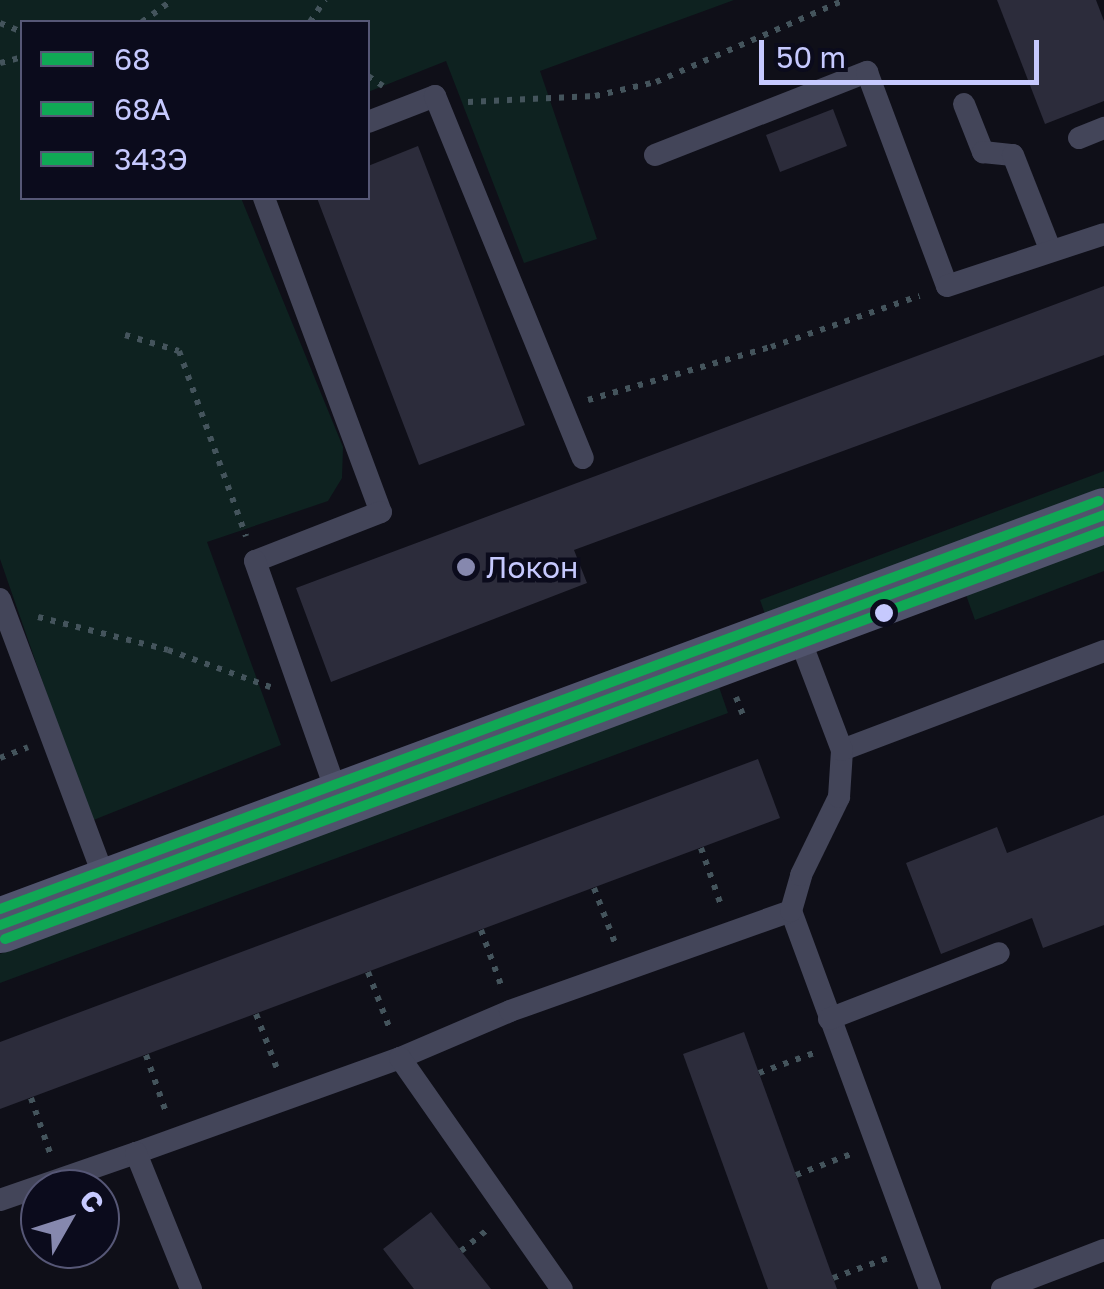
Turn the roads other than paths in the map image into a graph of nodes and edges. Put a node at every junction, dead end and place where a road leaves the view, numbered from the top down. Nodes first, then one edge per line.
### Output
1 (964, 104) dead end
2 (370, 121) edge
3 (1104, 128) edge
4 (1079, 138) dead end
5 (655, 155) dead end
6 (265, 200) edge
7 (1104, 234) edge
8 (1050, 250) junction
9 (582, 458) dead end
10 (1104, 514) edge
11 (1, 602) edge
12 (796, 629) junction
13 (1104, 651) edge
14 (842, 750) junction
15 (339, 799) junction
16 (107, 885) junction
17 (791, 911) junction
18 (0, 924) edge
19 (999, 953) dead end
20 (829, 1019) junction
21 (400, 1058) junction
22 (136, 1153) junction
23 (0, 1200) edge
24 (1104, 1250) edge
25 (191, 1289) edge
26 (562, 1289) edge
27 (930, 1289) edge
28 (1002, 1289) edge

1 - 8 lane
2 - 9 lane
3 - 4 lane
5 - 8 lane
6 - 15 lane
7 - 8 lane
10 - 12 street
11 - 16 lane
12 - 14 lane
12 - 15 street
13 - 14 lane
14 - 17 lane
15 - 16 street
16 - 18 street
17 - 20 lane
17 - 21 lane
19 - 20 lane
20 - 27 lane
21 - 22 lane
21 - 26 lane
22 - 23 lane
22 - 25 lane
24 - 28 lane

